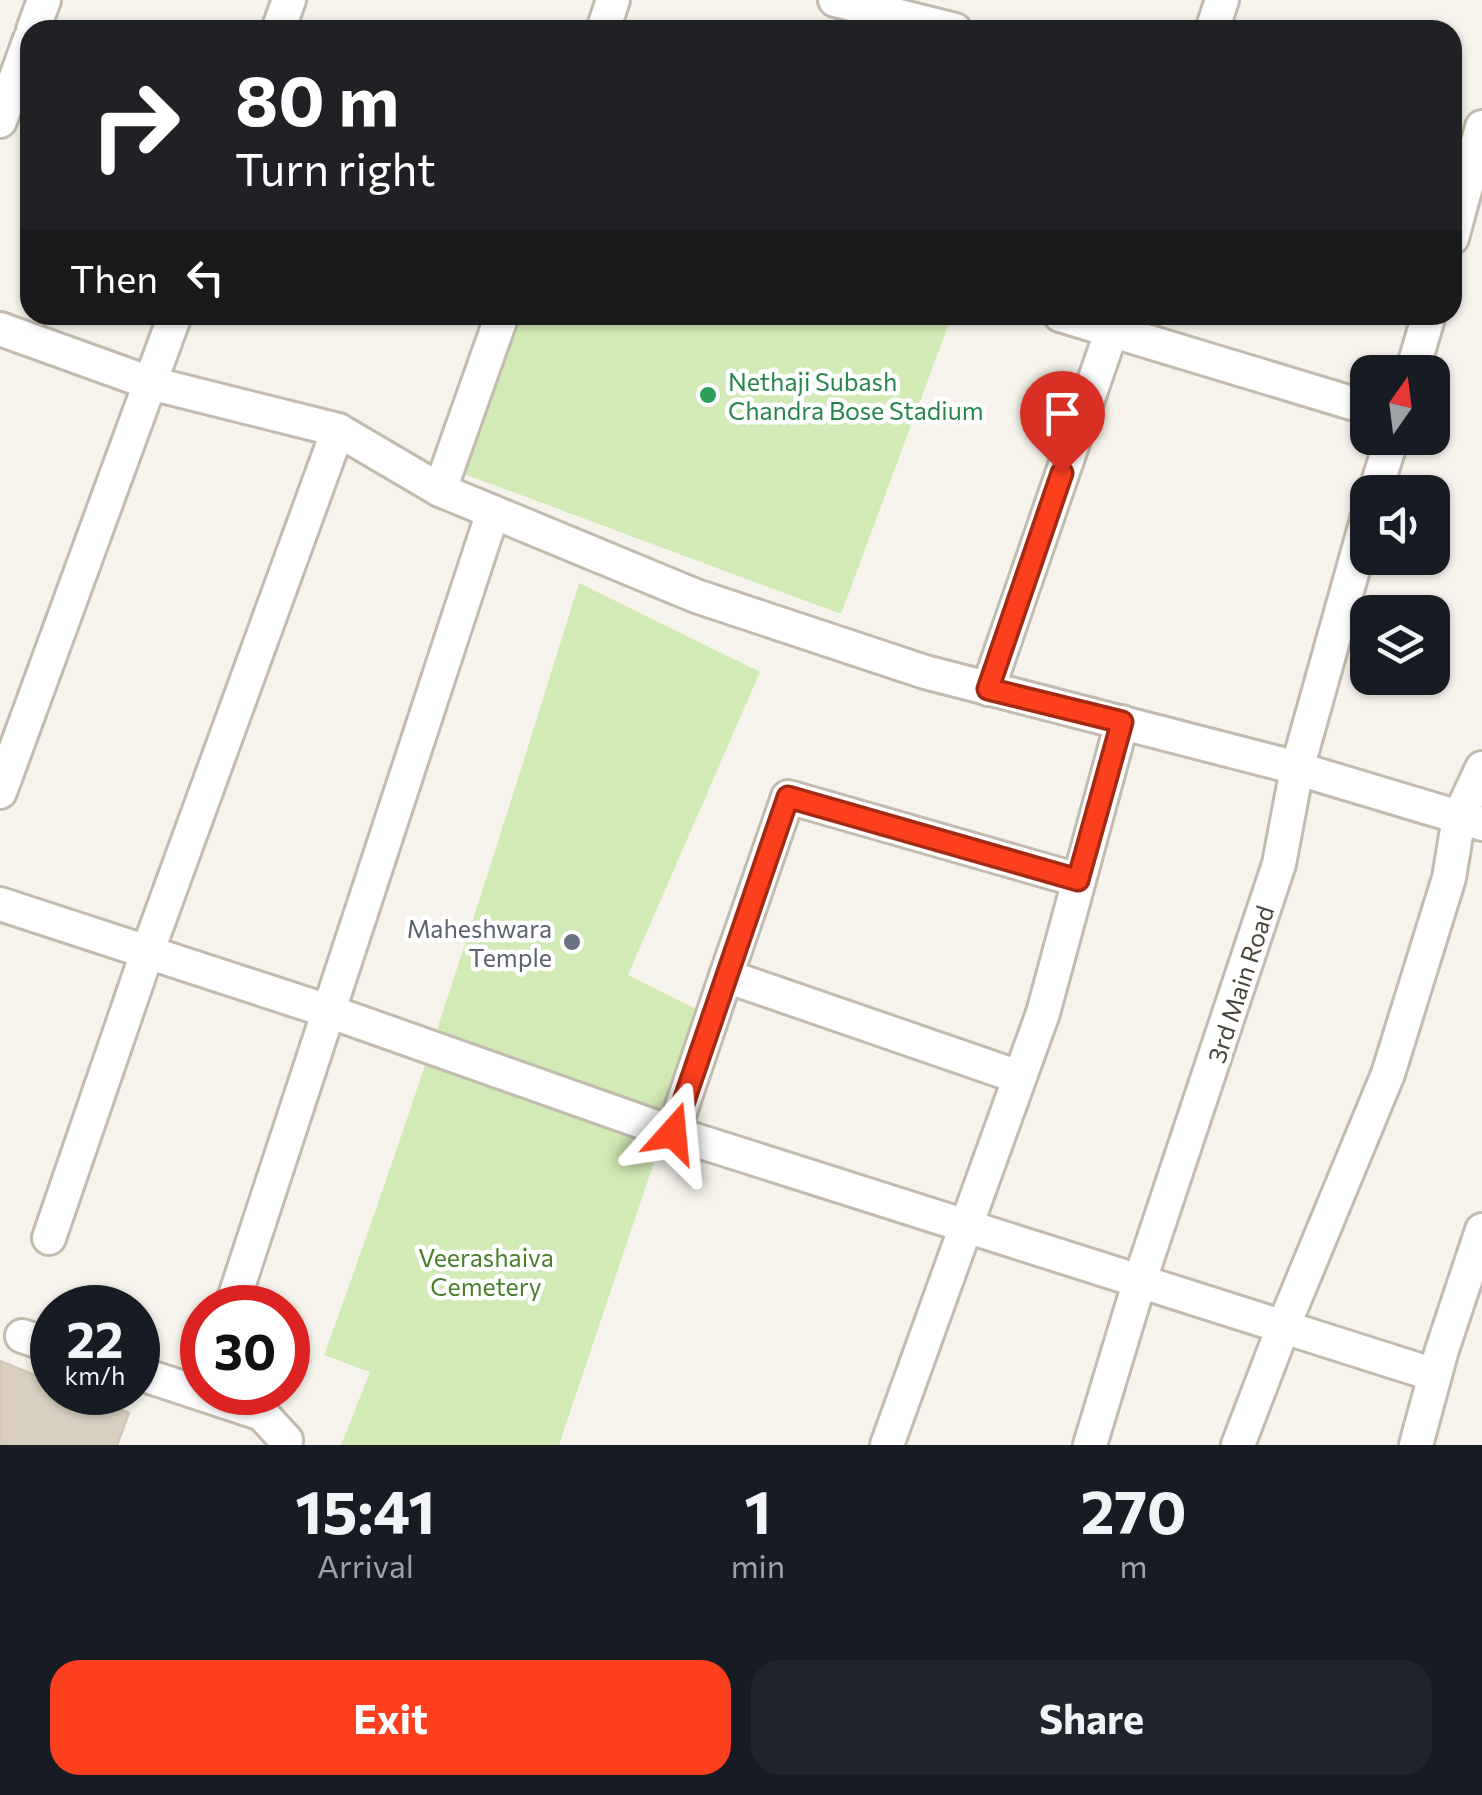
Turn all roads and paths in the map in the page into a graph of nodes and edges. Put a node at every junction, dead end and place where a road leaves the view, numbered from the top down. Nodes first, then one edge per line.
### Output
1 (835, 0) edge
2 (915, 20) edge
3 (20, 66) edge
4 (0, 121) edge
5 (1482, 127) edge
6 (1473, 195) edge
7 (1462, 218) edge
8 (171, 325) edge
9 (498, 325) edge
10 (1113, 325) edge
11 (1123, 325) edge
12 (1426, 325) edge
13 (0, 328) edge
14 (1417, 355) edge
15 (150, 383) junction
16 (1350, 402) edge
17 (338, 430) junction
18 (440, 490) junction
19 (493, 512) junction
20 (1351, 575) edge
21 (988, 689) junction
22 (1122, 722) junction
23 (1297, 768) junction
24 (1482, 768) edge
25 (0, 792) edge
26 (1470, 821) edge
27 (1078, 880) junction
28 (0, 904) edge
29 (147, 953) junction
30 (726, 976) junction
31 (328, 1011) junction
32 (1018, 1077) junction
33 (673, 1133) junction
34 (964, 1224) junction
35 (1482, 1230) edge
36 (50, 1238) dead end
37 (1140, 1280) junction
38 (239, 1285) edge
39 (1284, 1325) junction
40 (1435, 1375) junction
41 (160, 1381) edge
42 (286, 1445) edge
43 (887, 1445) edge
44 (1090, 1445) edge
45 (1238, 1445) edge
46 (1416, 1445) edge

1 - 2 street
3 - 4 street
5 - 6 street
6 - 7 street
8 - 15 street
9 - 18 street
10 - 21 street
11 - 16 street
12 - 14 street
13 - 15 street
15 - 17 street
15 - 25 street
17 - 18 street
17 - 29 street
18 - 19 street
19 - 21 street
19 - 31 street
20 - 23 street, 3rd Main Road
21 - 22 street
22 - 23 street
22 - 27 street
23 - 26 street
23 - 37 street, 3rd Main Road
24 - 26 street
26 - 39 street
27 - 30 street
27 - 32 street
28 - 29 street
29 - 31 street
29 - 36 street
30 - 32 street
30 - 33 street
31 - 33 street
31 - 38 street
32 - 34 street
33 - 34 street
34 - 37 street
34 - 43 street
35 - 40 street
37 - 39 street
37 - 44 street, 3rd Main Road
39 - 40 street
39 - 45 street
40 - 46 street
41 - 42 street

